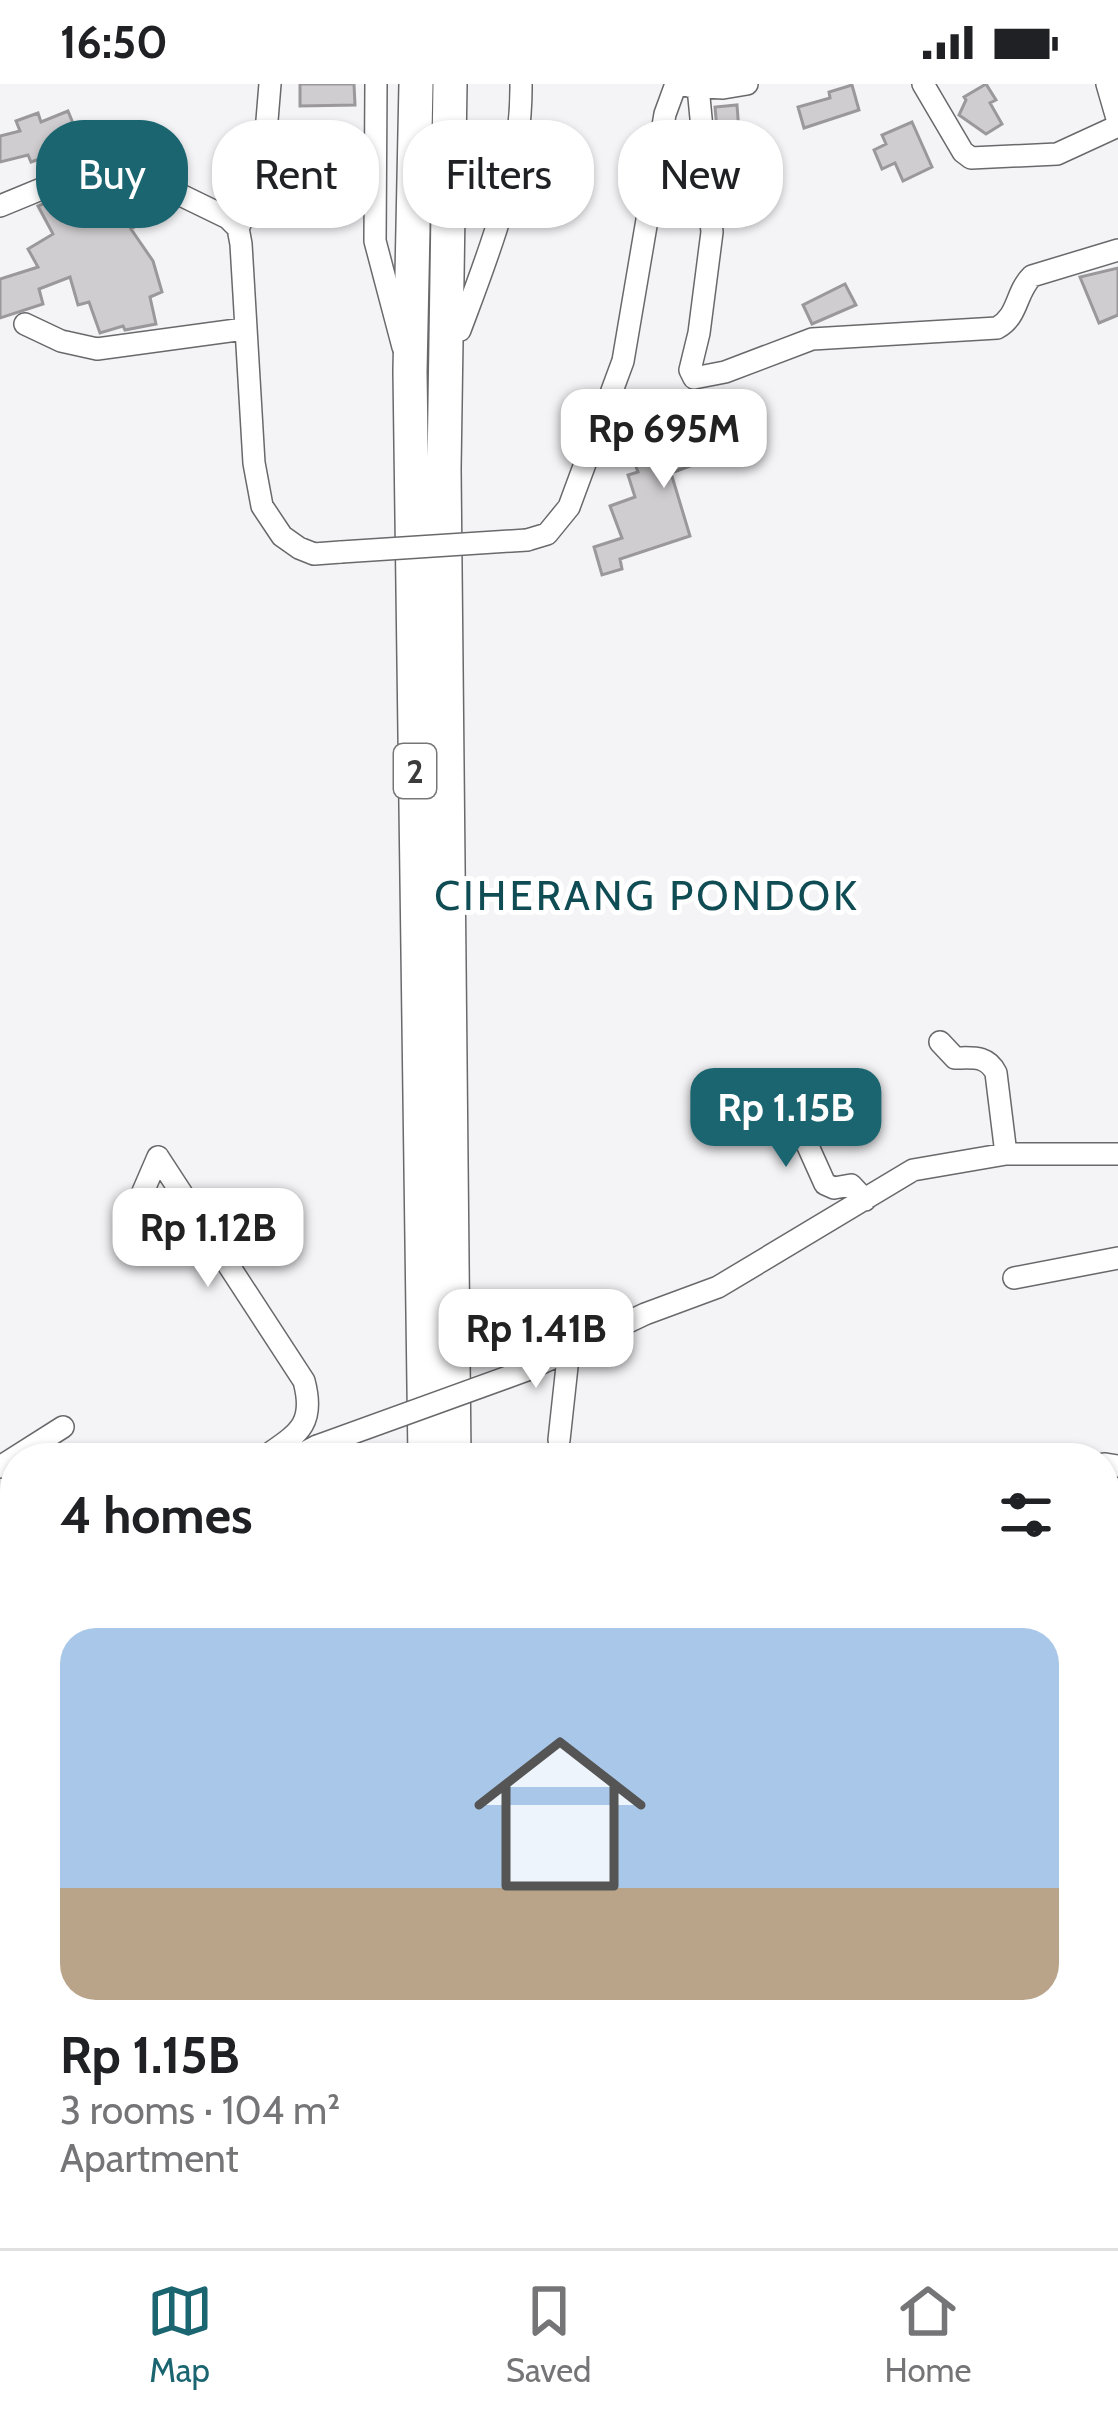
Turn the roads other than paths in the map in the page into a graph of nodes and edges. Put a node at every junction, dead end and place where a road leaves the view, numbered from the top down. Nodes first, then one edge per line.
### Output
1 (270, 84) edge
2 (376, 84) edge
3 (416, 84) edge
4 (450, 84) edge
5 (521, 84) edge
6 (747, 84) edge
7 (923, 84) edge
8 (1107, 84) edge
9 (683, 87) edge
10 (268, 120) edge
11 (1118, 124) edge
12 (2, 200) edge
13 (212, 210) edge
14 (238, 228) edge
15 (1118, 250) edge
16 (25, 324) dead end
17 (244, 329) junction
18 (446, 331) junction
19 (410, 371) junction
20 (940, 1042) dead end
21 (780, 1084) dead end
22 (1006, 1154) junction
23 (1118, 1154) edge
24 (866, 1200) junction
25 (126, 1232) dead end
26 (1118, 1258) edge
27 (1014, 1278) dead end
28 (569, 1348) junction
29 (63, 1427) dead end
30 (559, 1440) dead end
31 (38, 1443) edge
32 (282, 1443) edge
33 (325, 1443) edge
34 (425, 1443) edge
35 (454, 1443) edge

1 - 10 street
2 - 19 street
3 - 19 highway, 2
4 - 18 highway, 2
5 - 18 street
6 - 9 street
7 - 11 street
8 - 11 street
9 - 15 street
9 - 17 street, bridge
12 - 13 street
14 - 17 street
16 - 17 street
18 - 35 highway, 2
19 - 34 highway, 2
20 - 22 street
21 - 24 street
22 - 23 street
22 - 24 street
24 - 28 street
25 - 32 street
26 - 27 street
28 - 30 street
28 - 33 street, bridge
29 - 31 street

